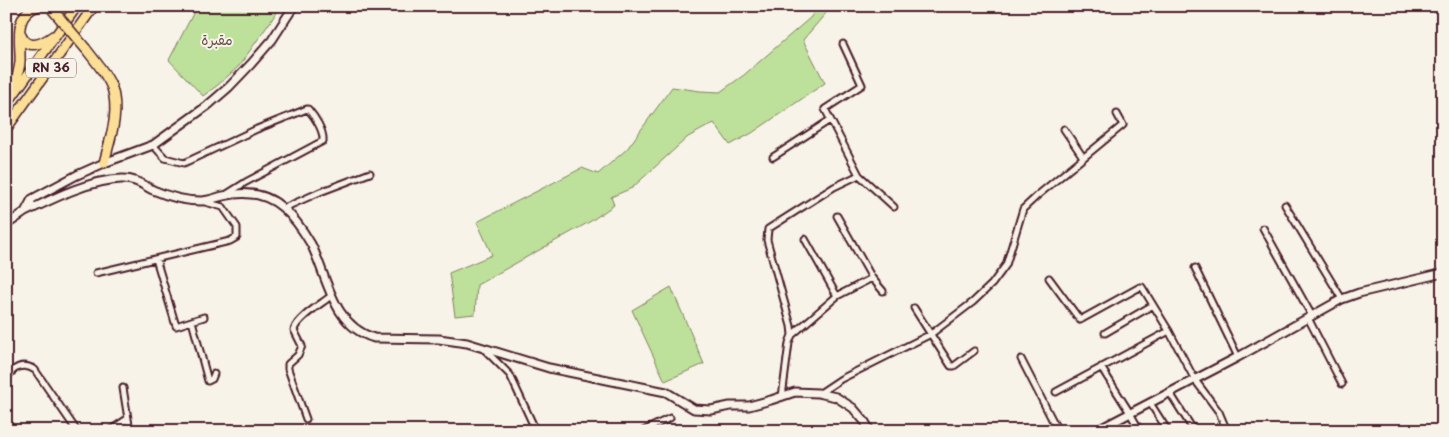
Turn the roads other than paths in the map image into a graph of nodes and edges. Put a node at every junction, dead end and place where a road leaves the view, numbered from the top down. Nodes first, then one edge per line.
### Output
1 (77, 6) edge
2 (94, 6) edge
3 (294, 6) edge
4 (36, 7) edge
5 (49, 7) edge
6 (20, 26) junction
7 (60, 28) junction
8 (843, 44) dead end
9 (6, 105) edge
10 (1116, 114) dead end
11 (830, 120) junction
12 (6, 129) edge
13 (1064, 129) dead end
14 (153, 145) junction
15 (772, 157) dead end
16 (1083, 157) junction
17 (104, 163) junction
18 (370, 173) dead end
19 (859, 175) junction
20 (224, 196) junction
21 (202, 201) junction
22 (1285, 205) dead end
23 (894, 207) dead end
24 (284, 208) junction
25 (25, 212) junction
26 (837, 216) dead end
27 (6, 225) edge
28 (1263, 228) dead end
29 (805, 239) dead end
30 (156, 259) junction
31 (1195, 268) dead end
32 (96, 273) dead end
33 (1443, 273) edge
34 (872, 278) junction
35 (1049, 278) dead end
36 (884, 291) dead end
37 (331, 296) junction
38 (837, 296) junction
39 (1342, 299) junction
40 (1154, 305) junction
41 (914, 308) dead end
42 (204, 317) dead end
43 (1310, 317) junction
44 (192, 321) junction
45 (1170, 330) junction
46 (931, 334) junction
47 (1105, 334) dead end
48 (792, 335) junction
49 (482, 347) junction
50 (974, 351) dead end
51 (1238, 358) junction
52 (1021, 359) dead end
53 (1101, 367) junction
54 (214, 374) dead end
55 (1195, 380) junction
56 (6, 381) edge
57 (1342, 384) dead end
58 (123, 388) dead end
59 (1056, 392) dead end
60 (1170, 393) junction
61 (819, 394) junction
62 (782, 397) junction
63 (1150, 403) junction
64 (1130, 413) junction
65 (306, 418) dead end
66 (670, 418) dead end
67 (127, 419) junction
68 (867, 430) edge
69 (77, 431) edge
70 (109, 431) edge
71 (130, 431) edge
72 (536, 431) edge
73 (643, 431) edge
74 (1058, 431) edge
75 (1096, 431) edge
76 (1140, 431) edge
77 (1168, 431) edge
78 (1194, 431) edge
79 (1227, 431) edge

1 - 7 highway
2 - 12 highway, RN 36
3 - 14 street
4 - 6 highway
5 - 17 highway, bridge
6 - 7 highway
6 - 9 highway
7 - 9 highway
8 - 11 street
10 - 16 street
11 - 15 street
11 - 19 street
13 - 16 street
14 - 17 street
14 - 20 street
16 - 46 street
17 - 25 street
18 - 24 street
19 - 23 street
19 - 48 street
20 - 21 street
20 - 24 street
21 - 25 street
21 - 30 street
22 - 39 street
24 - 37 street
25 - 27 street
26 - 34 street
28 - 43 street
29 - 38 street
30 - 32 street
30 - 44 street
31 - 51 street
33 - 39 street
34 - 36 street
34 - 38 street
35 - 40 street
37 - 49 street
37 - 65 street
38 - 48 street
39 - 43 street
40 - 45 street
40 - 47 street
41 - 46 street
42 - 44 street
43 - 51 street
43 - 57 street
44 - 54 street
45 - 53 street
45 - 55 street
46 - 50 street
46 - 61 street
48 - 62 street
49 - 62 street
49 - 72 street
51 - 55 street
52 - 74 street
53 - 59 street
53 - 64 street
55 - 60 street
55 - 79 street
56 - 69 street
58 - 67 street
60 - 63 street
60 - 78 street
61 - 62 street
61 - 68 street
63 - 64 street
63 - 77 street
64 - 75 street
64 - 76 street
66 - 73 street
67 - 70 street
67 - 71 street

